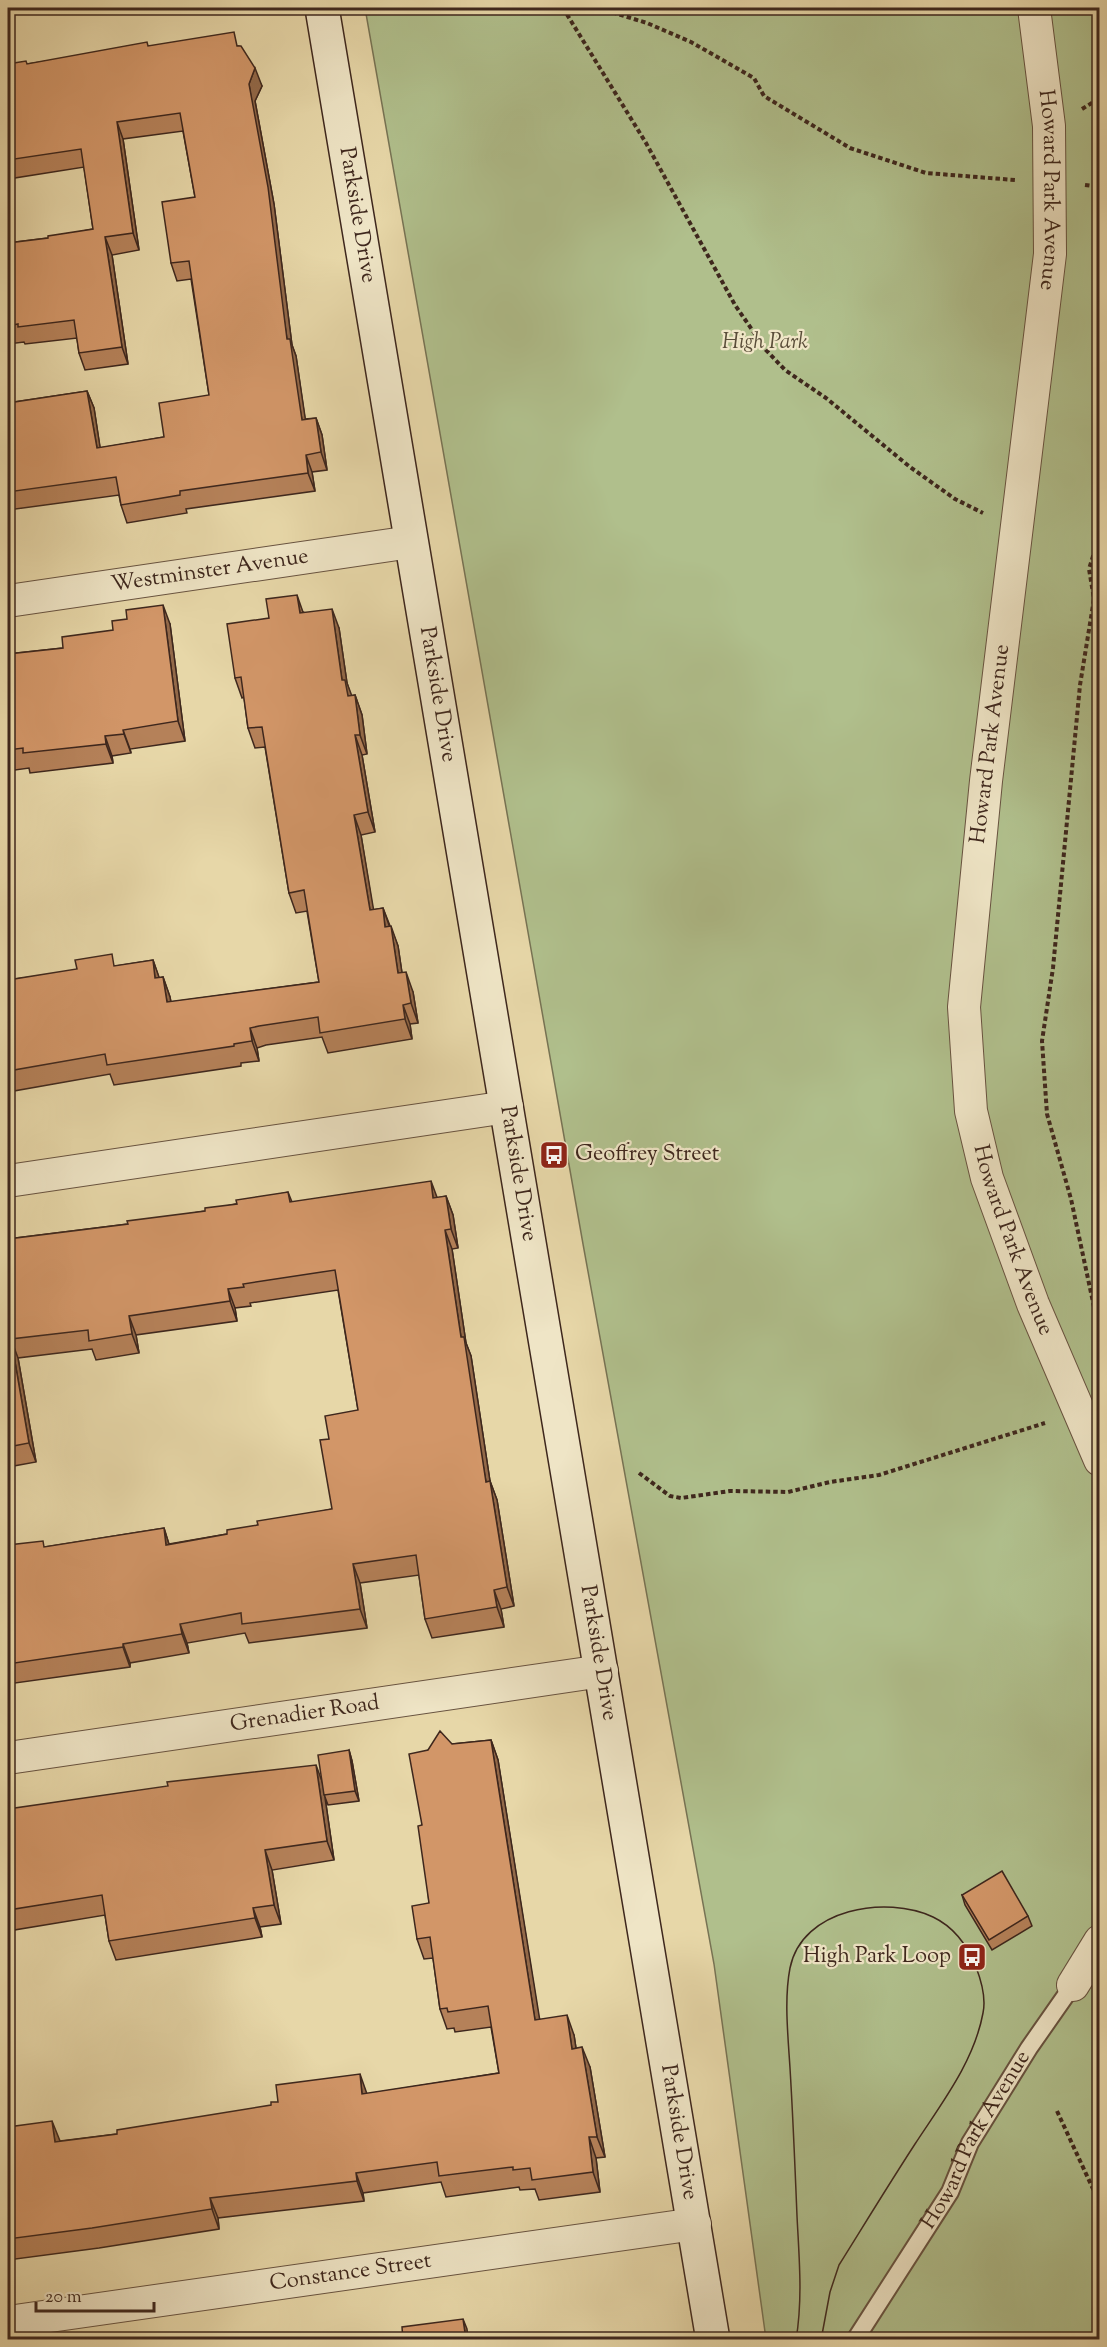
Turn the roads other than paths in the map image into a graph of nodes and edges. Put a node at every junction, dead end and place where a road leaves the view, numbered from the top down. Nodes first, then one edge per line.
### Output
1 (322, 8) edge
2 (1034, 8) edge
3 (411, 542) junction
4 (8, 601) edge
5 (507, 1107) junction
6 (8, 1180) edge
7 (1100, 1460) edge
8 (602, 1671) junction
9 (8, 1758) edge
10 (1100, 1941) edge
11 (1073, 1985) joint
12 (695, 2224) junction
13 (8, 2322) edge
14 (713, 2340) edge
15 (855, 2340) edge

1 - 3 main road, Parkside Drive
2 - 7 street, Howard Park Avenue
3 - 4 street, Westminster Avenue
3 - 5 main road, Parkside Drive
5 - 6 street
5 - 8 main road, Parkside Drive
8 - 9 street, Grenadier Road
8 - 12 main road, Parkside Drive
10 - 11 street, Howard Park Avenue
11 - 15 lane, Howard Park Avenue
12 - 13 street, Constance Street
12 - 14 main road, Parkside Drive

